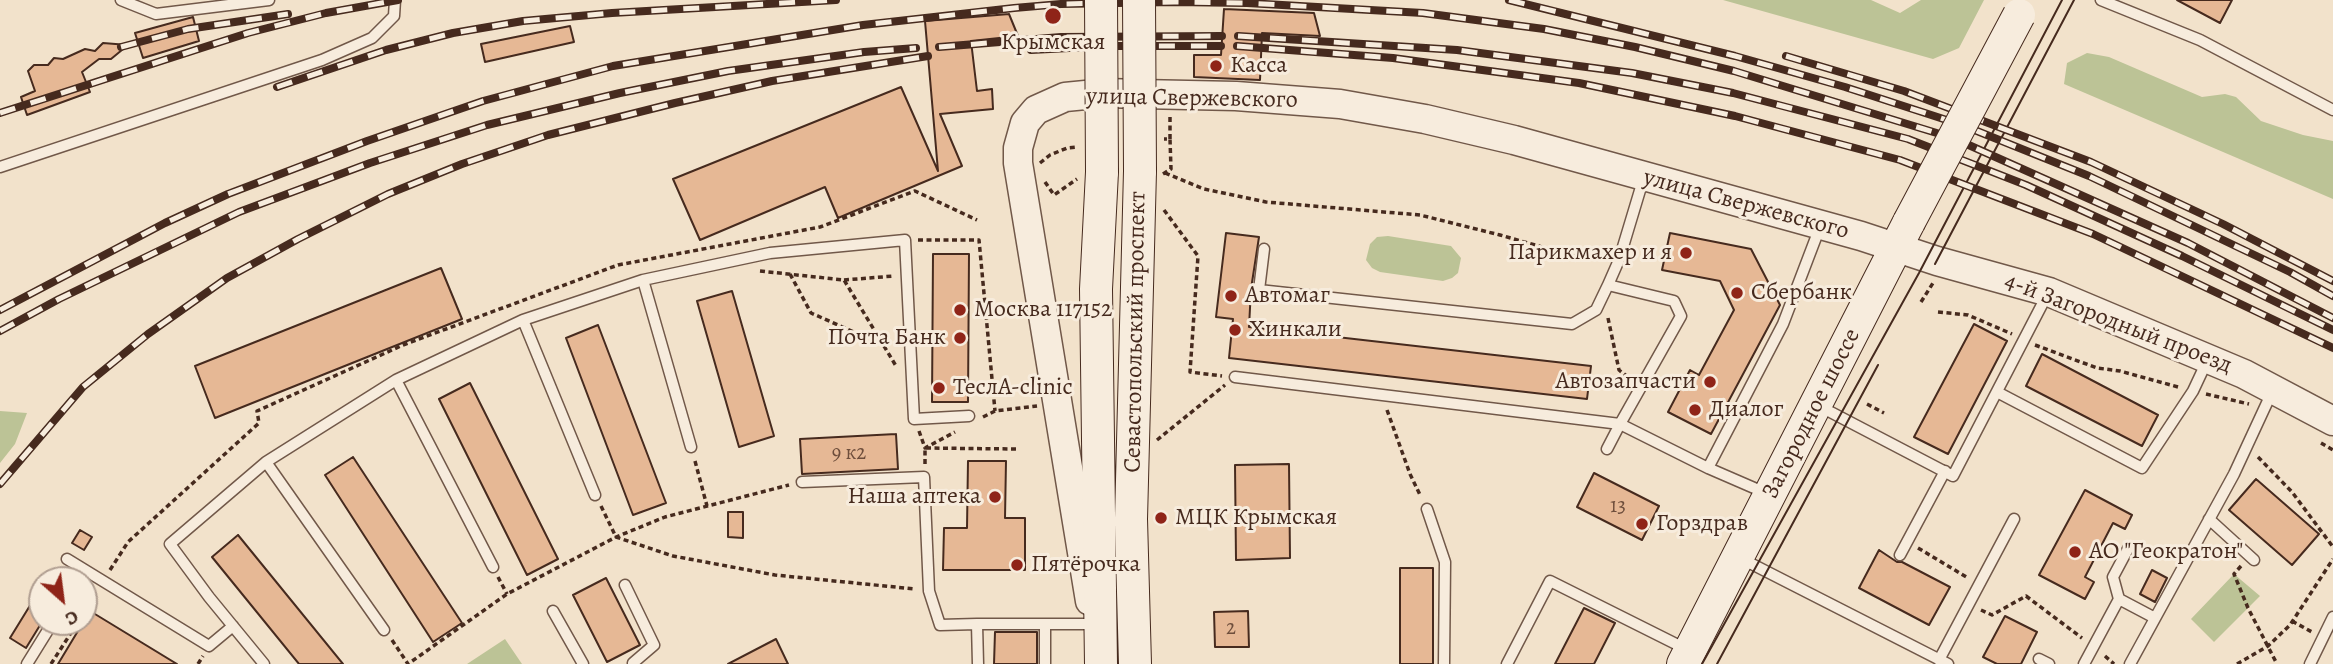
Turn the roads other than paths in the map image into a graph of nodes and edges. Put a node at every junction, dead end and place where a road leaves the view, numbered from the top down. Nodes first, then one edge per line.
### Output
1 (121, 0) edge
2 (270, 0) edge
3 (395, 0) edge
4 (1101, 0) edge
5 (1139, 0) edge
6 (2101, 0) edge
7 (2022, 7) edge
8 (2333, 110) edge
9 (0, 167) edge
10 (1644, 177) junction
11 (1821, 226) junction
12 (1903, 234) junction
13 (1264, 249) dead end
14 (643, 279) junction
15 (1608, 285) junction
16 (2049, 292) junction
17 (523, 320) junction
18 (2208, 358) junction
19 (1235, 377) road end
20 (396, 380) junction
21 (1997, 392) junction
22 (2269, 399) junction
23 (1816, 405) junction
24 (970, 416) dead end
25 (2333, 421) edge
26 (1620, 424) junction
27 (691, 447) road end
28 (1608, 449) dead end
29 (266, 462) junction
30 (1708, 468) junction
31 (1945, 471) junction
32 (802, 482) road end
33 (595, 495) road end
34 (1770, 495) junction
35 (1427, 509) road end
36 (2014, 519) dead end
37 (2209, 519) junction
38 (2129, 547) dead end
39 (1900, 555) dead end
40 (1738, 556) junction
41 (67, 559) dead end
42 (2254, 560) dead end
43 (73, 566) edge
44 (493, 567) dead end
45 (98, 580) edge
46 (625, 585) dead end
47 (2119, 599) junction
48 (553, 611) dead end
49 (2333, 617) edge
50 (2155, 618) junction
51 (977, 624) junction
52 (1094, 624) junction
53 (1045, 625) junction
54 (233, 626) junction
55 (384, 630) road end
56 (44, 636) edge
57 (1686, 657) edge
58 (1101, 662) edge
59 (1944, 662) edge
60 (27, 664) edge
61 (264, 664) edge
62 (583, 664) edge
63 (632, 664) edge
64 (978, 664) edge
65 (1045, 664) edge
66 (1135, 664) edge
67 (1444, 664) edge
68 (1507, 664) edge
69 (2084, 664) edge
70 (2130, 664) edge
71 (2310, 664) edge

1 - 2 lane
3 - 9 lane
4 - 58 main road, Севастопольский проспект, bridge
5 - 66 main road, Севастопольский проспект, bridge
6 - 8 lane
7 - 12 main road, Загородное шоссе, bridge
10 - 11 street, улица Свержевского
10 - 15 lane
10 - 52 street, улица Свержевского
11 - 12 street, улица Свержевского
11 - 30 lane
12 - 16 street, 4-й Загородный проезд
12 - 23 main road, Загородное шоссе
13 - 15 lane
14 - 17 lane
14 - 24 lane
14 - 27 lane
15 - 26 lane
16 - 18 street, 4-й Загородный проезд
16 - 21 lane
17 - 20 lane
17 - 33 lane
18 - 21 lane
18 - 22 street, 4-й Загородный проезд
19 - 26 lane
20 - 29 lane
20 - 44 lane
21 - 31 lane
22 - 25 street, 4-й Загородный проезд
22 - 37 lane
23 - 31 lane
23 - 34 main road, Загородное шоссе
26 - 28 lane
26 - 30 lane
29 - 54 lane
29 - 55 lane
30 - 34 lane
31 - 39 lane
32 - 51 lane
34 - 40 main road, Загородное шоссе
35 - 67 lane
36 - 59 lane
37 - 42 lane
37 - 50 lane
38 - 47 lane
40 - 57 main road, Загородное шоссе
40 - 59 lane
41 - 43 lane
45 - 54 lane
46 - 63 lane
47 - 50 lane
47 - 69 lane
48 - 62 lane
49 - 71 lane
50 - 70 lane
51 - 53 lane
51 - 64 lane
52 - 53 lane
52 - 58 street, улица Свержевского
53 - 65 lane
54 - 61 lane
56 - 60 lane
57 - 68 lane

